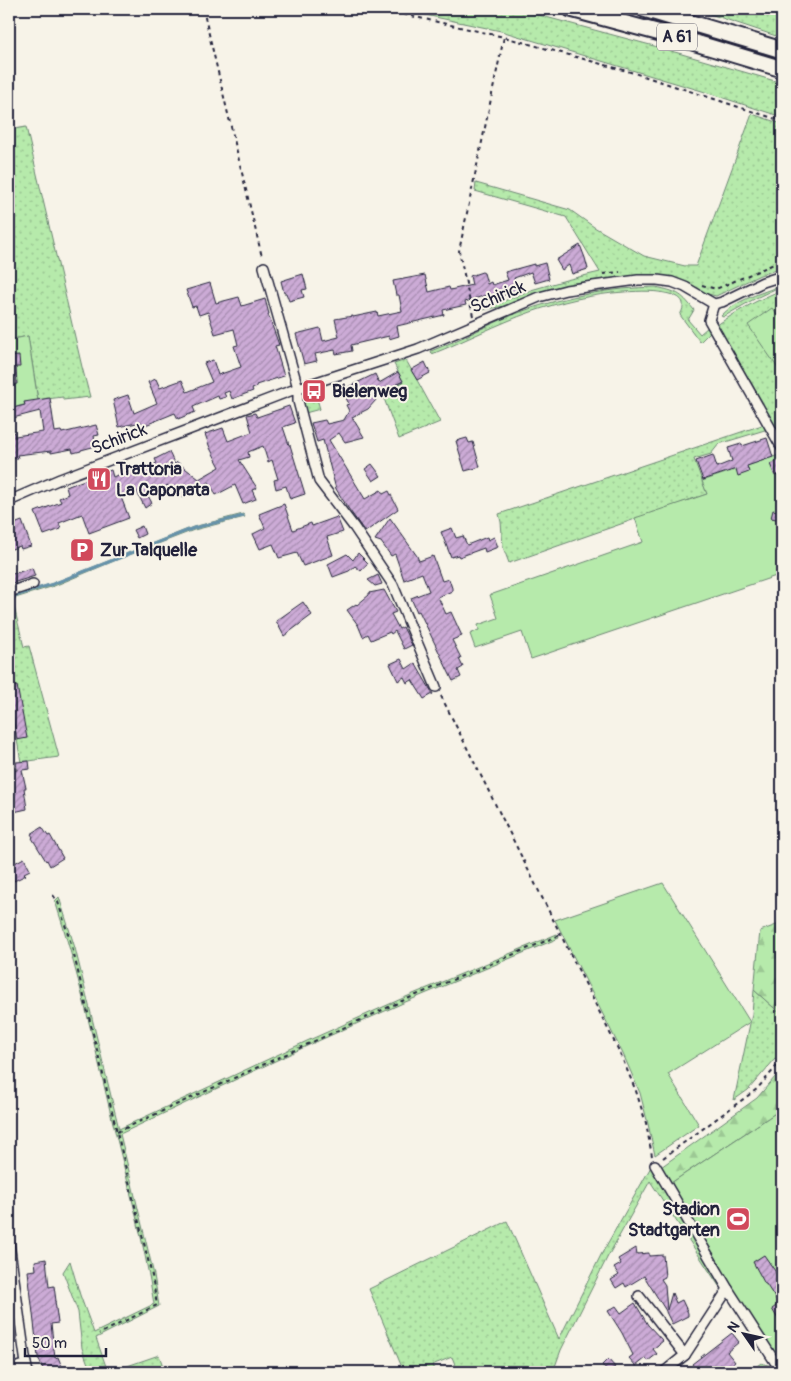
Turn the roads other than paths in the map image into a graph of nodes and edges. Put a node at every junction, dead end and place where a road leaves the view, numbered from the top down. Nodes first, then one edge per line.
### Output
1 (570, 9) edge
2 (644, 9) edge
3 (782, 50) edge
4 (782, 69) edge
5 (264, 268) road end
6 (782, 276) edge
7 (714, 304) junction
8 (298, 388) junction
9 (782, 448) edge
10 (9, 501) edge
11 (33, 584) dead end
12 (9, 592) edge
13 (436, 688) road end
14 (655, 1165) road end
15 (9, 1242) edge
16 (728, 1289) junction
17 (640, 1296) dead end
18 (684, 1355) junction
19 (27, 1368) edge
20 (779, 1368) dead end
21 (9, 1370) edge
22 (664, 1372) edge

1 - 4 highway, A 61
2 - 3 highway, A 61
5 - 8 street
6 - 7 street
7 - 8 street, Schirick
7 - 9 street
8 - 10 street, Schirick
8 - 13 street
11 - 12 street
14 - 16 street
15 - 19 street
16 - 18 street
16 - 20 street
17 - 18 street
18 - 22 street
19 - 21 street

